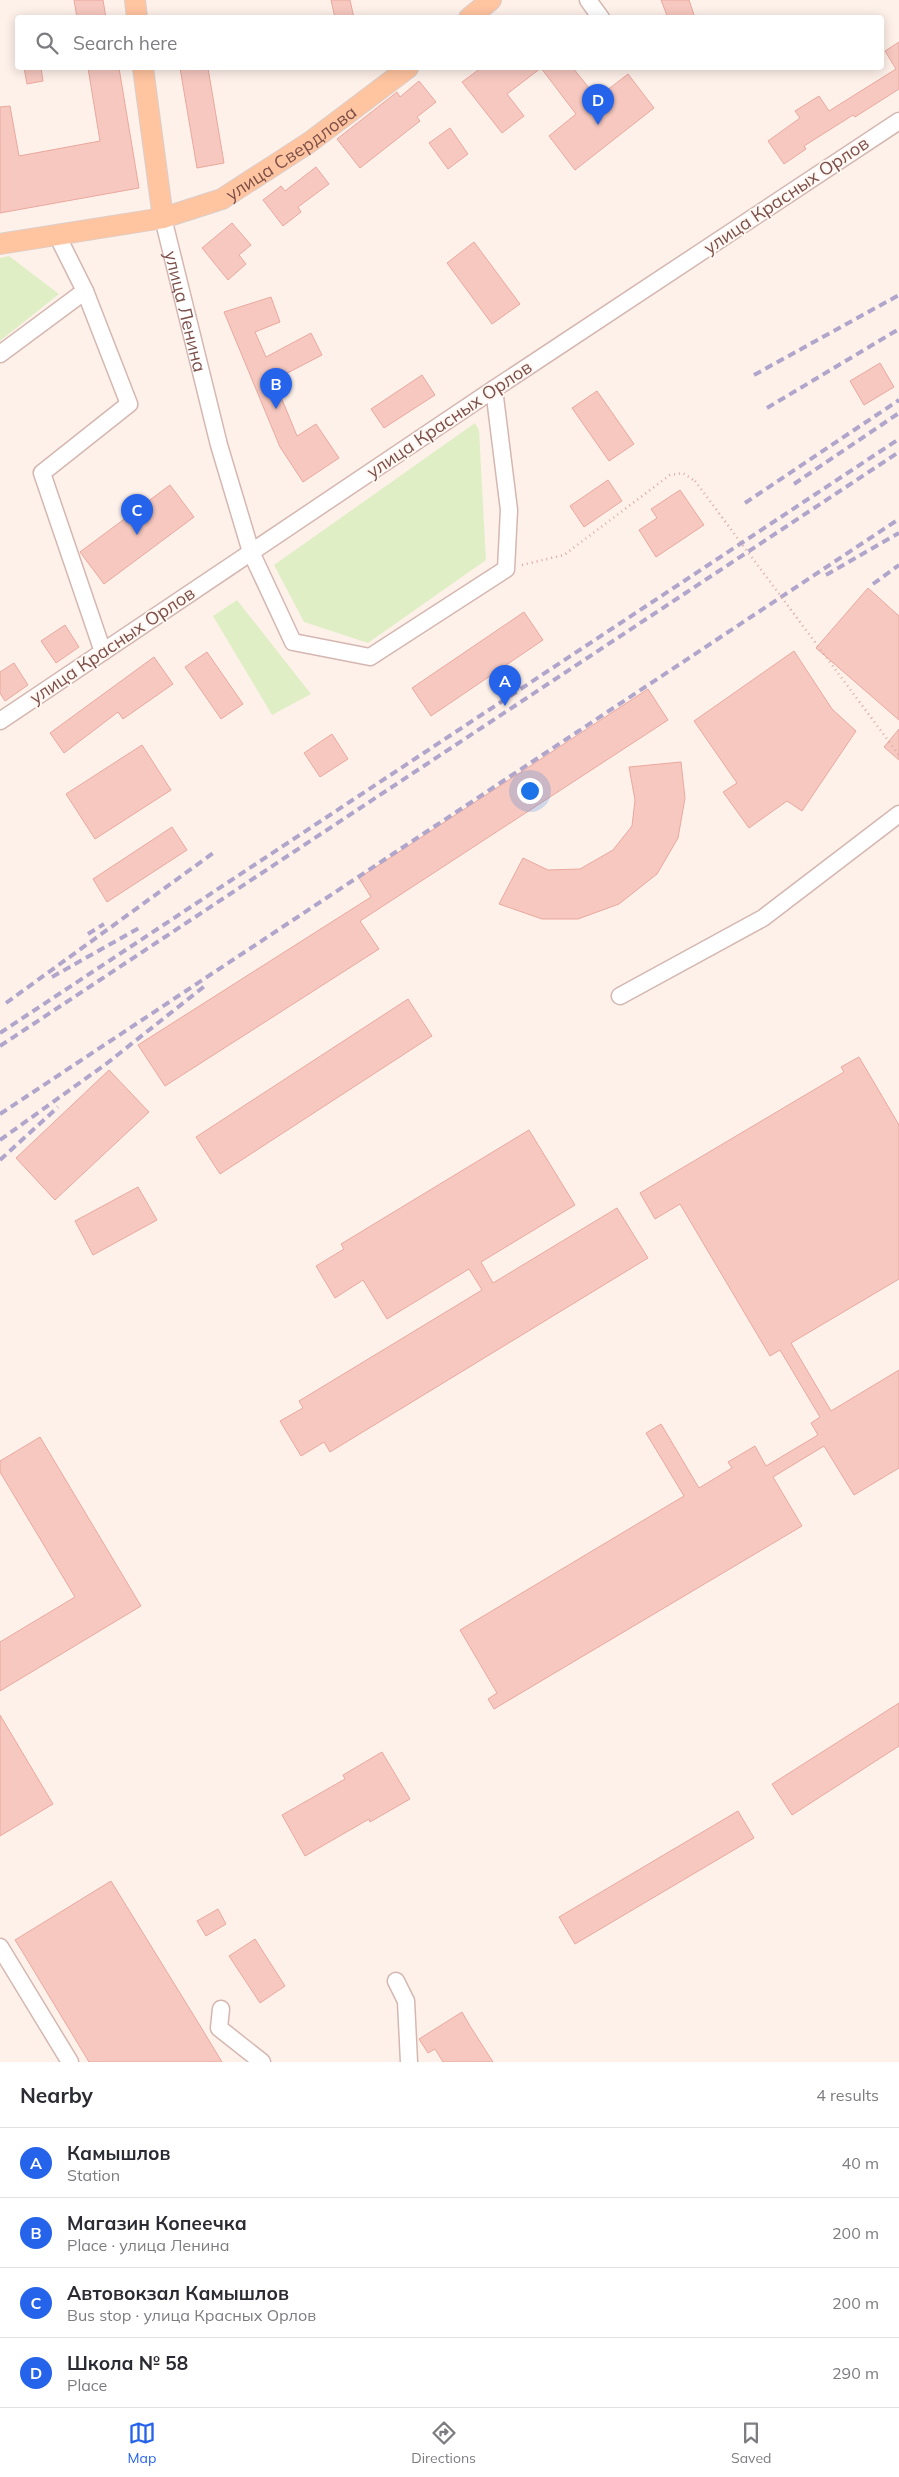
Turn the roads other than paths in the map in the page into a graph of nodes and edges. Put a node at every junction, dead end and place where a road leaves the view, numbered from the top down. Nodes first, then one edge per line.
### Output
1 (135, 0) edge
2 (491, 0) edge
3 (588, 0) edge
4 (137, 15) edge
5 (473, 15) edge
6 (598, 15) edge
7 (143, 70) edge
8 (405, 70) edge
9 (899, 121) edge
10 (163, 218) junction
11 (57, 235) junction
12 (0, 244) edge
13 (85, 291) junction
14 (0, 354) edge
15 (494, 389) junction
16 (251, 552) junction
17 (103, 652) junction
18 (0, 721) edge
19 (899, 814) edge
20 (620, 996) dead end
21 (0, 1947) edge
22 (396, 1981) dead end
23 (221, 2009) dead end
24 (70, 2062) edge
25 (262, 2062) edge
26 (409, 2062) edge

1 - 4 main road
2 - 5 main road
3 - 6 street
7 - 10 main road, улица Ленина
8 - 10 main road, улица Свердлова
9 - 15 street, улица Красных Орлов
10 - 11 main road, улица Свердлова
10 - 16 street, улица Ленина
11 - 12 main road, улица Свердлова
11 - 13 street
13 - 14 street
13 - 17 street
15 - 16 street, улица Красных Орлов
15 - 16 street, улица Ленина
16 - 17 street, улица Красных Орлов
17 - 18 street, улица Красных Орлов
19 - 20 street
21 - 24 street
22 - 26 street
23 - 25 street

